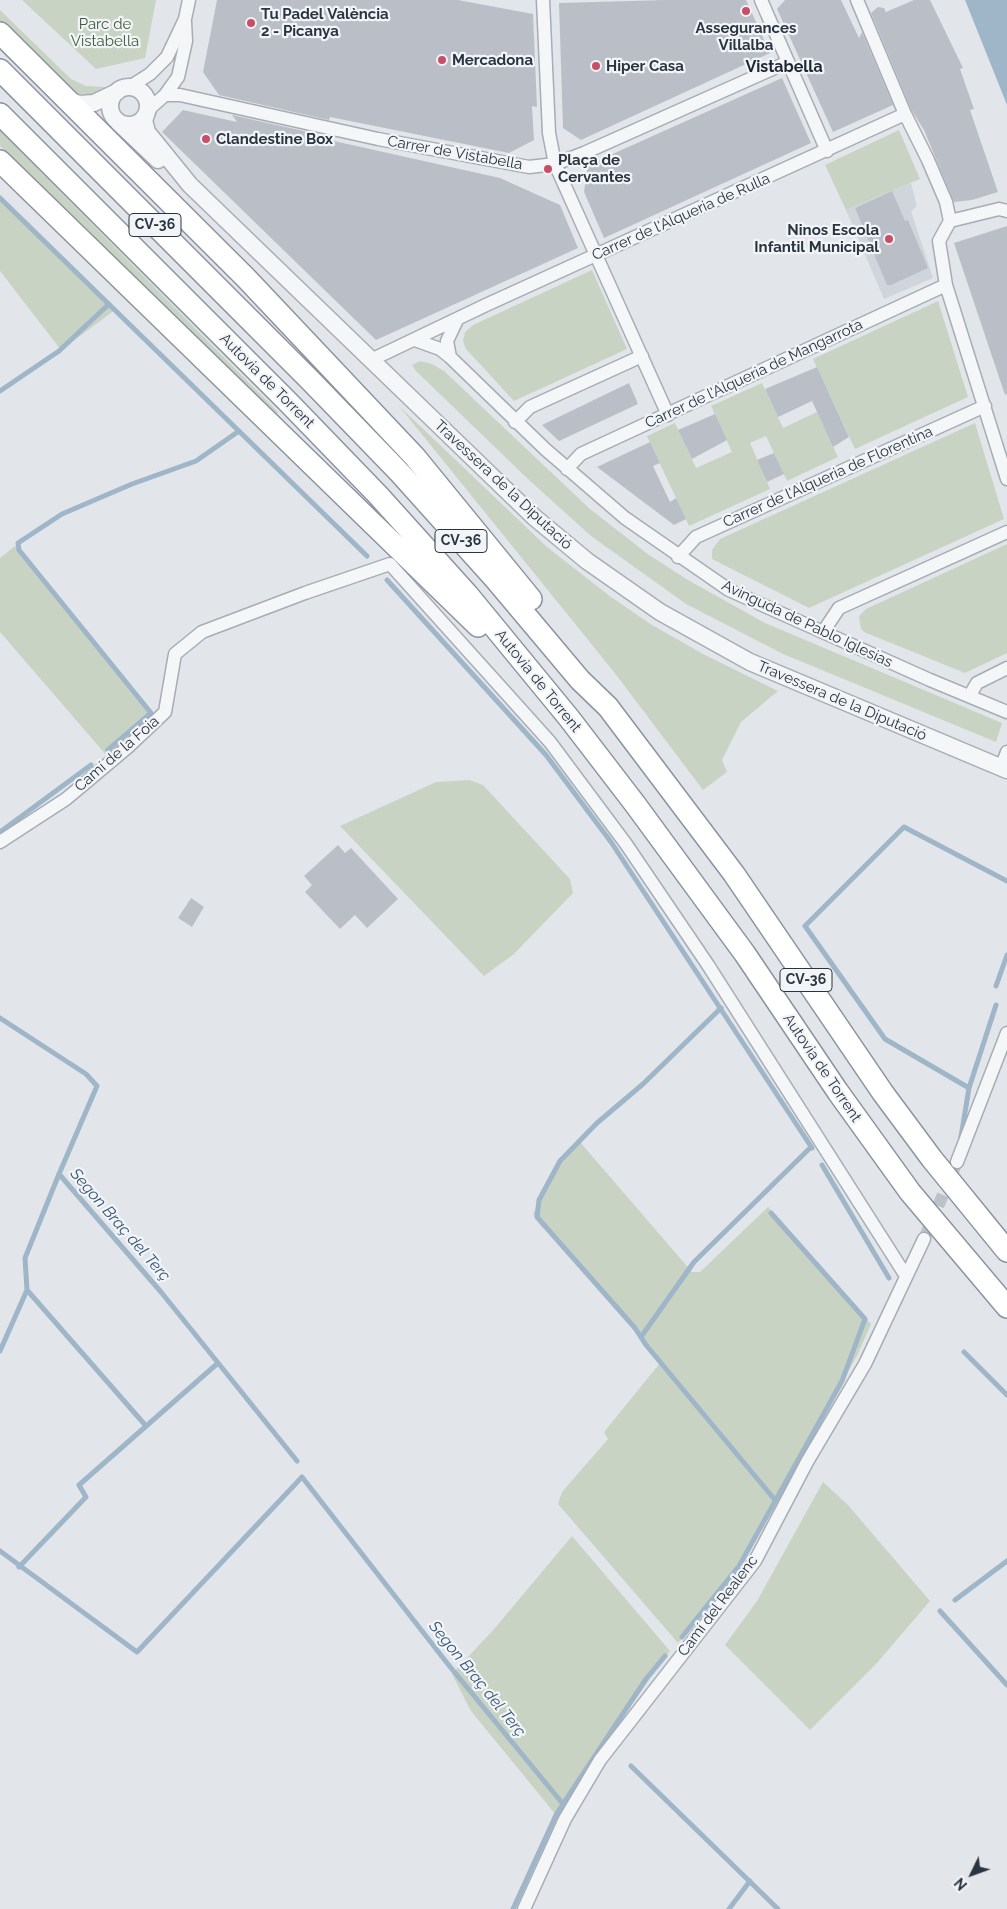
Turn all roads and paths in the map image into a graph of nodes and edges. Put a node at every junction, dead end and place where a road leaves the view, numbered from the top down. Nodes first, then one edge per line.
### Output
1 (189, 0) edge
2 (543, 0) edge
3 (761, 0) edge
4 (857, 0) edge
5 (185, 20) junction
6 (0, 33) edge
7 (788, 62) junction
8 (0, 70) edge
9 (122, 90) junction
10 (165, 95) junction
11 (69, 100) junction
12 (147, 112) junction
13 (0, 114) edge
14 (905, 114) junction
15 (117, 120) junction
16 (827, 150) junction
17 (0, 160) edge
18 (555, 164) junction
19 (190, 185) junction
20 (1007, 211) edge
21 (950, 221) junction
22 (597, 255) junction
23 (946, 285) junction
24 (457, 319) junction
25 (415, 340) junction
26 (642, 356) junction
27 (450, 357) junction
28 (371, 360) junction
29 (985, 406) junction
30 (668, 415) junction
31 (515, 422) junction
32 (567, 469) junction
33 (1007, 478) edge
34 (1007, 532) edge
35 (678, 557) junction
36 (823, 632) junction
37 (1007, 668) edge
38 (970, 695) junction
39 (608, 707) junction
40 (1007, 712) edge
41 (569, 718) junction
42 (1007, 752) edge
43 (1004, 769) edge
44 (0, 842) edge
45 (1007, 1033) edge
46 (957, 1162) tunnel mouth
47 (924, 1239) tunnel mouth
48 (1007, 1251) edge
49 (906, 1276) junction
50 (1007, 1307) edge
51 (524, 1909) edge

1 - 5 street
2 - 18 street
3 - 7 street
4 - 14 street
5 - 9 street
5 - 10 street
6 - 11 highway
7 - 16 street
7 - 18 street, Carrer de Vistabella
8 - 39 highway, Autovia de Torrent / CV-36
9 - 11 street
9 - 12 street
9 - 15 street
10 - 12 street
10 - 18 street, Carrer de Vistabella
11 - 39 highway
12 - 15 street
12 - 19 street, Travessera de la Diputació
13 - 41 highway, Autovia de Torrent / CV-36
14 - 16 street, Carrer de l'Alqueria de Rulla
14 - 21 street
15 - 19 street, Travessera de la Diputació
16 - 22 street, Carrer de l'Alqueria de Rulla
17 - 41 highway
18 - 22 street
19 - 28 street, Travessera de la Diputació
20 - 21 street
21 - 23 street
22 - 24 street, Carrer de l'Alqueria de Rulla
22 - 26 street
23 - 29 street
23 - 30 street, Carrer de l'Alqueria de Mangarrota
24 - 25 street, Carrer de l'Alqueria de Rulla
24 - 27 street
25 - 27 street, Avinguda de Pablo Iglesias
25 - 28 street, Carrer de l'Alqueria de Rulla
26 - 30 street
26 - 31 street
27 - 31 street, Avinguda de Pablo Iglesias
28 - 43 street, Travessera de la Diputació
29 - 33 street
29 - 35 street, Carrer de l'Alqueria de Florentina
30 - 32 street, Carrer de l'Alqueria de Mangarrota
31 - 32 street, Avinguda de Pablo Iglesias
32 - 35 street, Avinguda de Pablo Iglesias
34 - 36 street
35 - 36 street, Avinguda de Pablo Iglesias
36 - 38 street, Avinguda de Pablo Iglesias
37 - 38 street
38 - 40 street, Avinguda de Pablo Iglesias
39 - 48 highway, Autovia de Torrent / CV-36
41 - 50 highway, Autovia de Torrent / CV-36
42 - 43 street
44 - 49 street, Camí de la Foia
45 - 46 street
47 - 49 street, Camí del Realenc
49 - 51 street, Camí del Realenc

